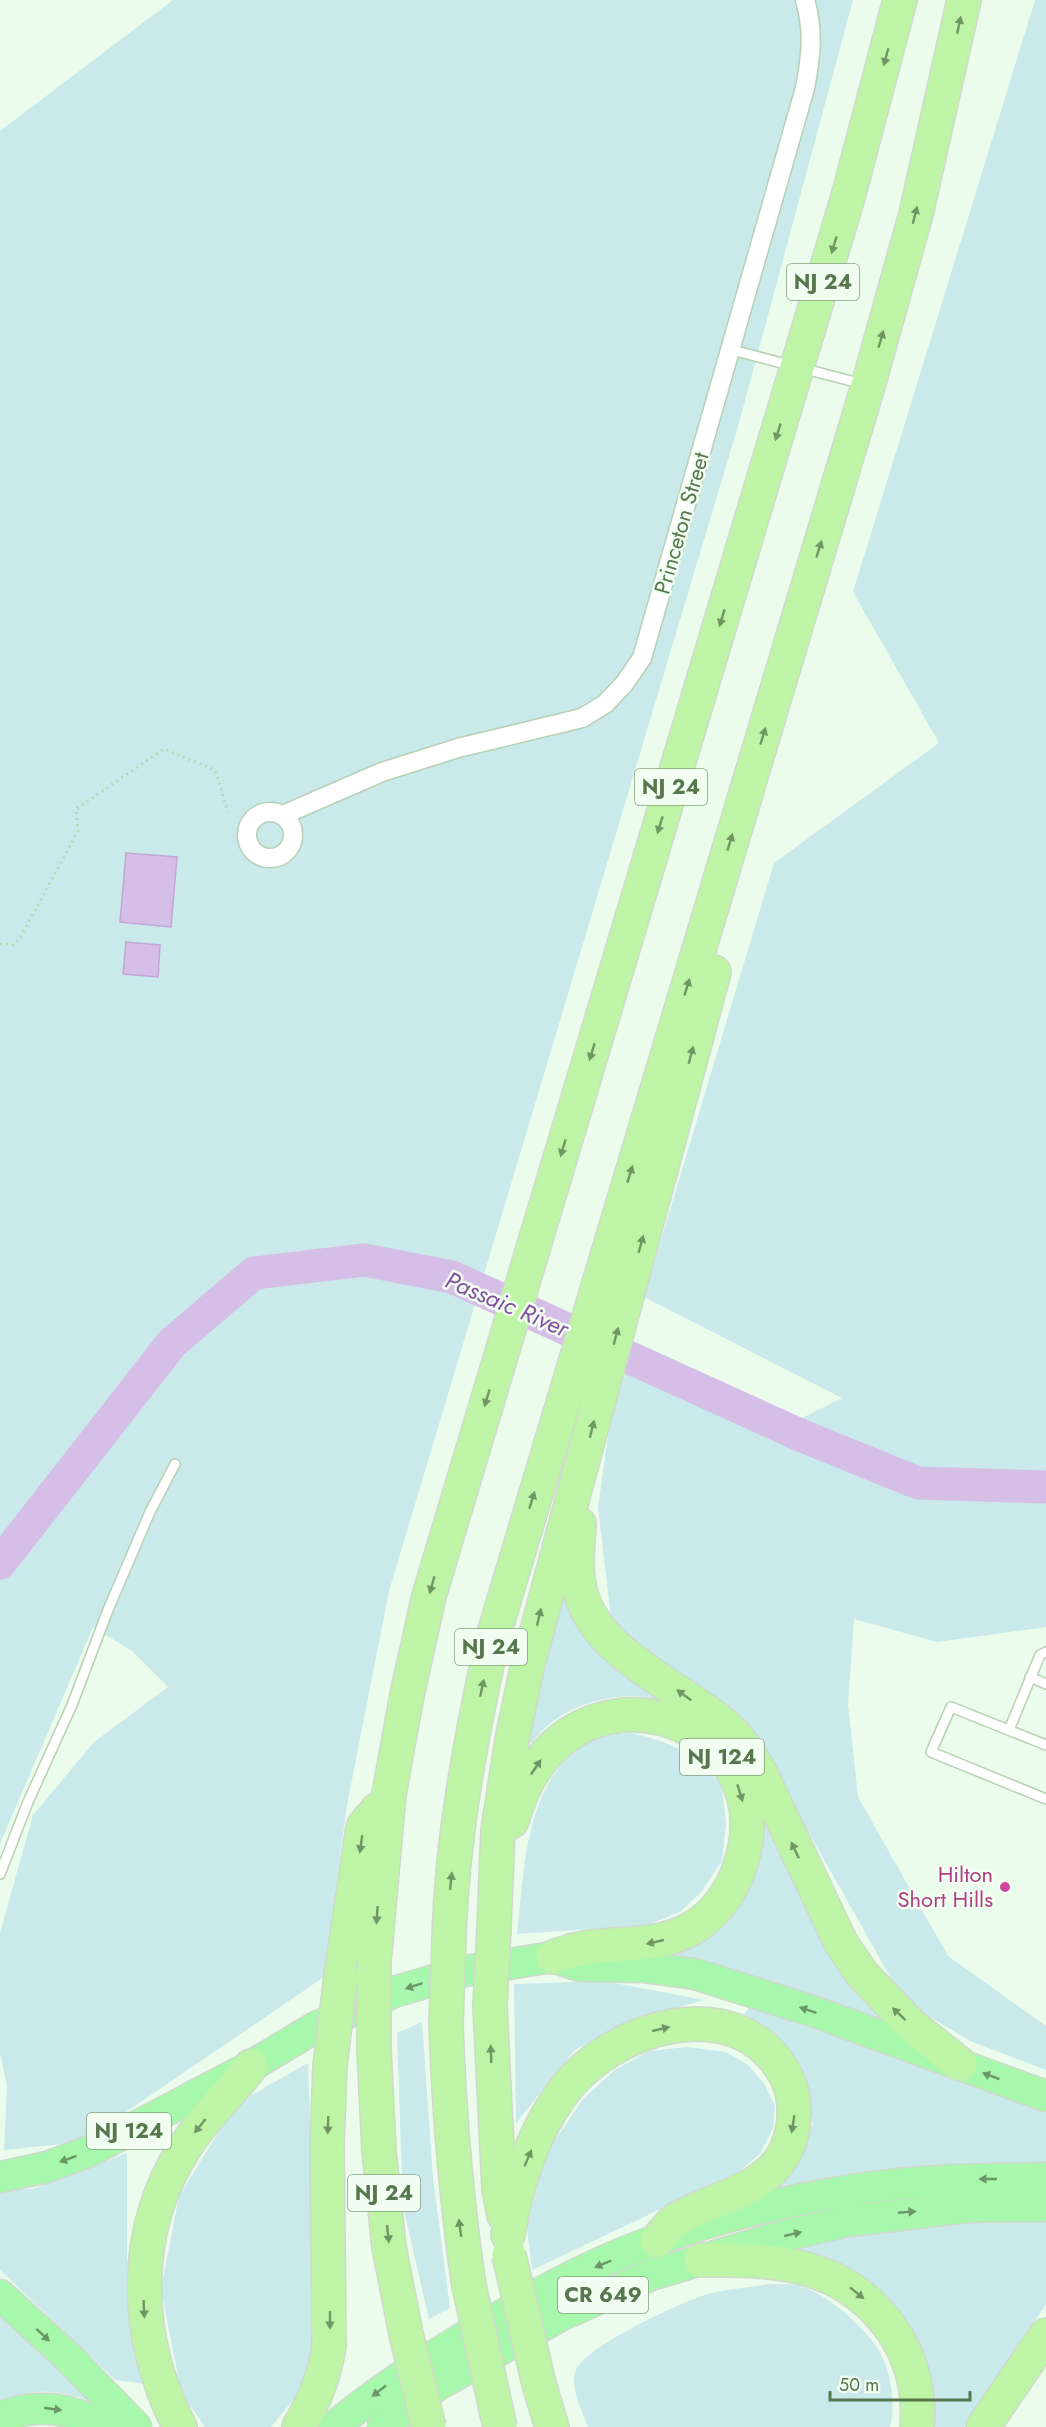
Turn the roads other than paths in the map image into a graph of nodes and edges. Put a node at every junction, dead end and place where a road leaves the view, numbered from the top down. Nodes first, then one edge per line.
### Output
1 (805, 0) edge
2 (900, 0) edge
3 (964, 0) edge
4 (732, 350) junction
5 (798, 366) junction
6 (868, 386) junction
7 (283, 815) dead end
8 (610, 1295) junction
9 (175, 1464) dead end
10 (582, 1467) junction
11 (1046, 1652) edge
12 (1030, 1677) junction
13 (1046, 1684) edge
14 (1009, 1730) junction
15 (1046, 1745) edge
16 (389, 1794) junction
17 (1046, 1799) edge
18 (0, 1875) edge
19 (497, 1881) junction
20 (553, 1957) junction
21 (960, 2064) junction
22 (251, 2066) junction
23 (1046, 2096) edge
24 (0, 2177) edge
25 (1046, 2178) edge
26 (1046, 2206) edge
27 (657, 2241) junction
28 (509, 2245) junction
29 (701, 2260) junction
30 (0, 2295) edge
31 (1046, 2335) edge
32 (0, 2417) edge
33 (104, 2427) edge
34 (136, 2427) edge
35 (180, 2427) edge
36 (298, 2427) edge
37 (334, 2427) edge
38 (383, 2427) edge
39 (429, 2427) edge
40 (500, 2427) edge
41 (552, 2427) edge
42 (917, 2427) edge
43 (983, 2427) edge

1 - 4 street, Princeton Street
2 -> 5 highway, NJ 24
6 -> 3 highway, NJ 24
4 - 5 lane
4 - 7 street, Princeton Street
5 - 6 lane
5 -> 16 highway, NJ 24
8 -> 6 highway, NJ 24
10 -> 8 highway
40 -> 8 highway, NJ 24, bridge
9 - 18 lane
19 -> 10 highway
21 -> 10 highway
11 - 12 lane
12 - 13 lane
12 - 14 lane
14 - 15 lane
14 - 17 lane
16 -> 36 highway, bridge
16 -> 39 highway, NJ 24, bridge
19 -> 20 highway, NJ 124
28 -> 19 highway, NJ 124, bridge
21 -> 20 main road
20 -> 22 main road, NJ 124
23 -> 21 main road
22 -> 24 main road, NJ 124
22 -> 35 highway
25 -> 27 main road, CR 649
29 -> 26 main road, CR 649
28 -> 27 highway
27 -> 37 main road, CR 649
28 - 41 highway, NJ 124, bridge
29 - 38 main road, CR 649
29 -> 42 highway
30 -> 34 main road
31 - 43 highway
32 -> 33 main road

